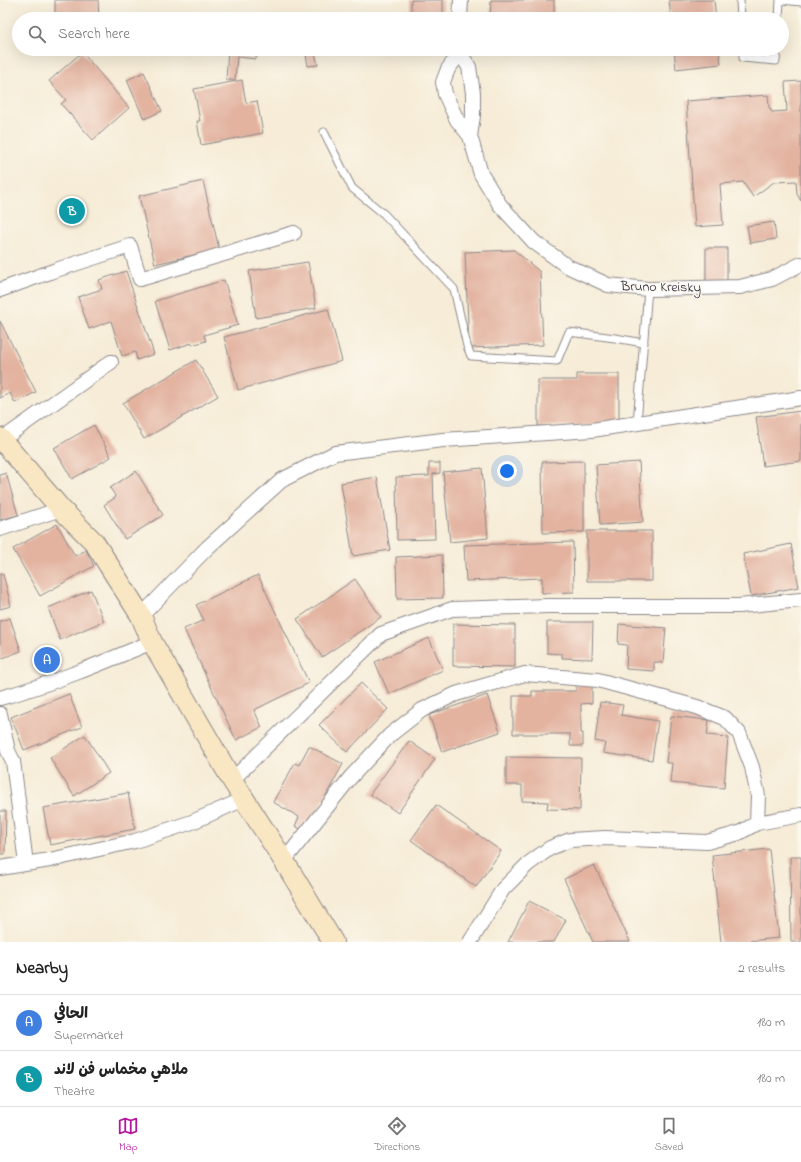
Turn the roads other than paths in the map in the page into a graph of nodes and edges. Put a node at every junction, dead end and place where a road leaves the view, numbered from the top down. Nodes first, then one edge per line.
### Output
1 (460, 0) edge
2 (740, 0) edge
3 (781, 0) edge
4 (801, 2) edge
5 (460, 12) edge
6 (741, 12) edge
7 (780, 12) edge
8 (457, 56) edge
9 (463, 56) edge
10 (743, 56) edge
11 (776, 56) edge
12 (324, 132) dead end
13 (470, 136) junction
14 (294, 234) dead end
15 (801, 264) edge
16 (648, 289) junction
17 (0, 290) edge
18 (644, 343) junction
19 (111, 362) dead end
20 (801, 398) edge
21 (637, 423) junction
22 (1, 440) edge
23 (61, 509) junction
24 (0, 529) edge
25 (801, 600) edge
26 (141, 616) junction
27 (152, 642) junction
28 (0, 698) edge
29 (0, 714) edge
30 (232, 780) junction
31 (244, 798) junction
32 (801, 815) edge
33 (757, 823) junction
34 (284, 861) junction
35 (26, 864) junction
36 (0, 868) edge
37 (333, 942) edge
38 (470, 942) edge

1 - 5 street
2 - 6 lane
3 - 4 lane
3 - 7 lane
8 - 13 street
9 - 13 street
10 - 11 lane
12 - 18 lane
13 - 16 street, Bruno Kreisky
14 - 17 street
15 - 16 street, Bruno Kreisky
16 - 18 lane
18 - 21 lane
19 - 22 street
20 - 21 street
21 - 26 street
22 - 23 street
23 - 24 street
23 - 26 street
25 - 30 street
26 - 27 street
27 - 28 street
27 - 30 street
29 - 35 street
30 - 31 street
31 - 34 street
31 - 35 street
32 - 33 street
33 - 34 street
33 - 38 street
34 - 37 street
35 - 36 street

